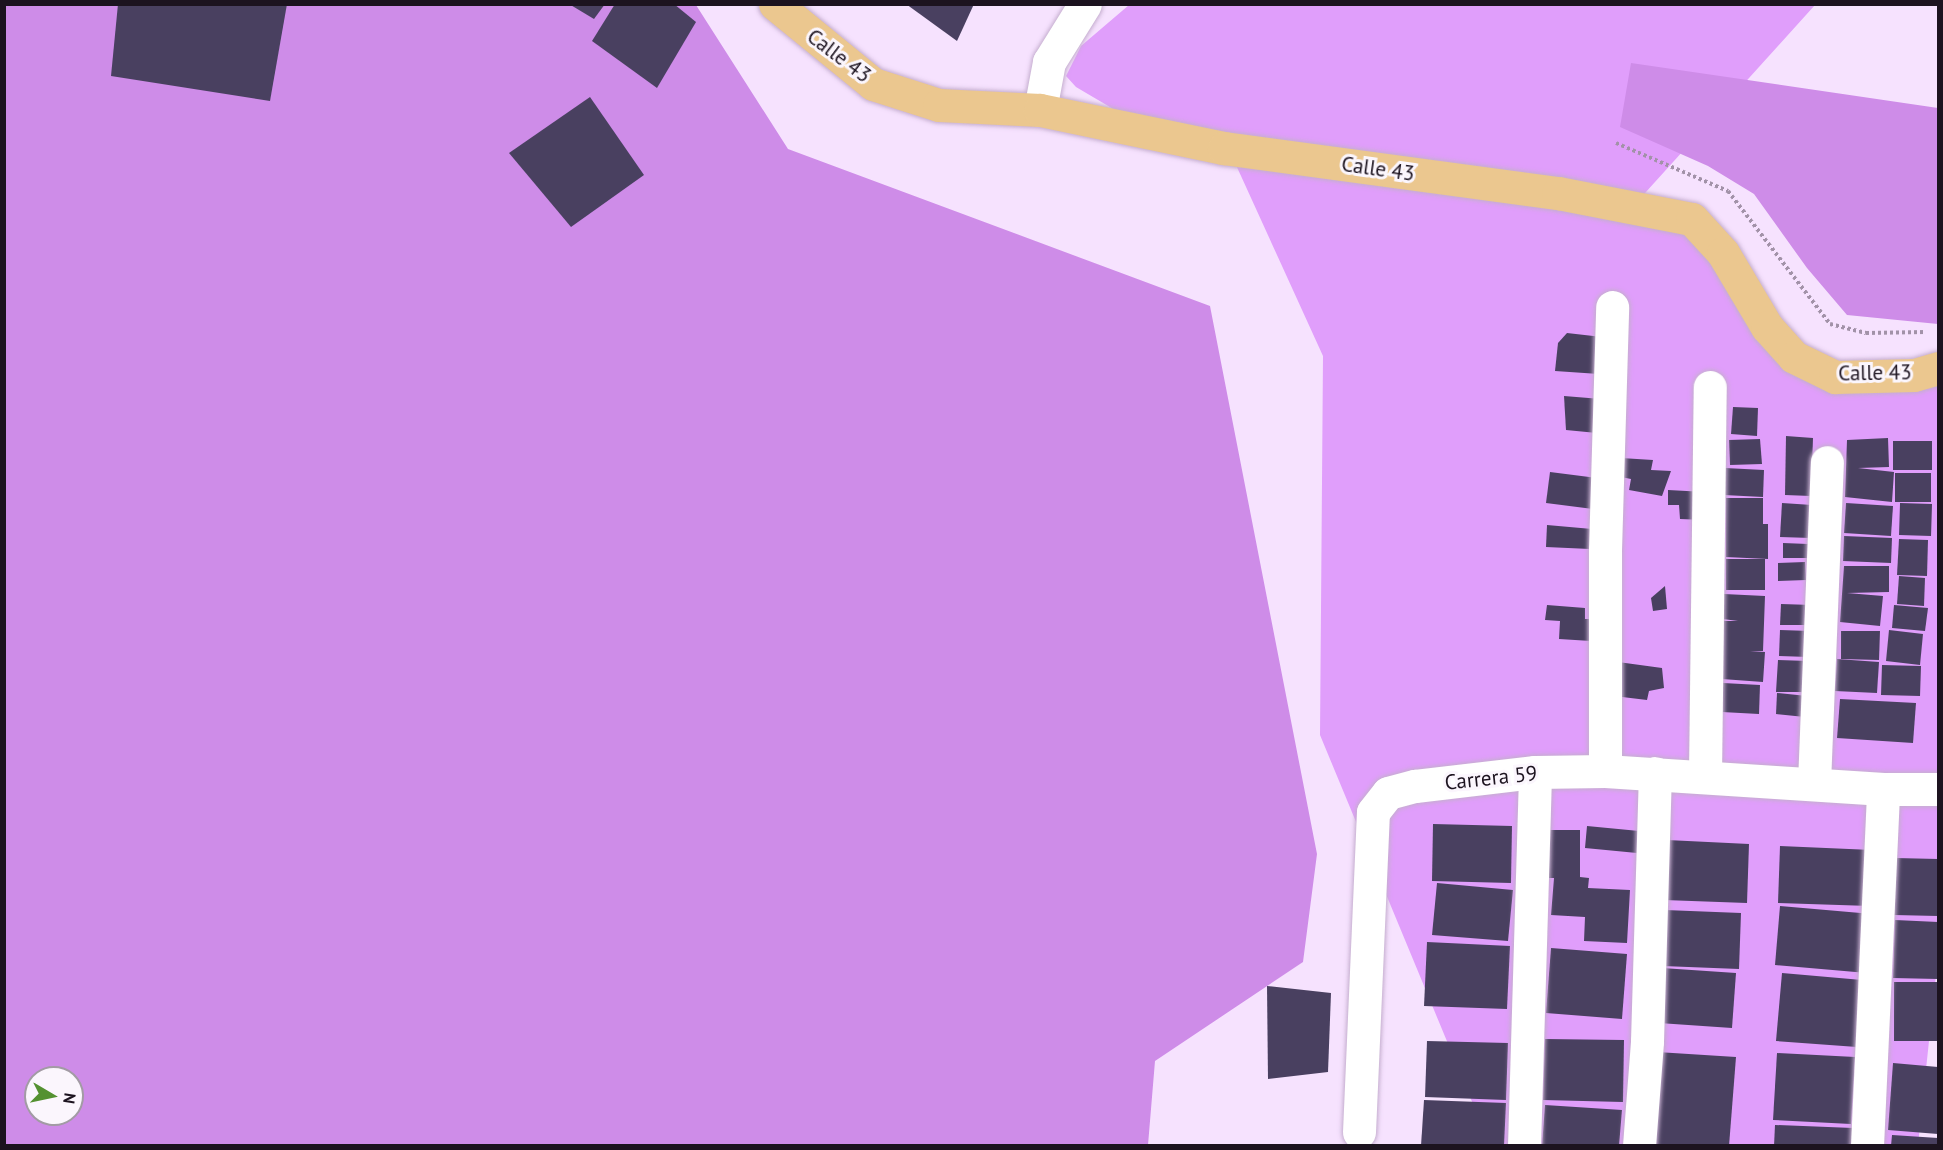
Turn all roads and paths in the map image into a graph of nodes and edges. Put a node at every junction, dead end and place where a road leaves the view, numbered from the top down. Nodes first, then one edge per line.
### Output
1 (775, 4) edge
2 (1084, 4) edge
3 (1040, 110) junction
4 (1616, 143) dead end
5 (1612, 307) dead end
6 (1935, 332) dead end
7 (1938, 368) edge
8 (1710, 387) dead end
9 (1827, 462) dead end
10 (1605, 771) junction
11 (1535, 772) junction
12 (1656, 773) junction
13 (1706, 775) junction
14 (1938, 781) edge
15 (1814, 783) junction
16 (1883, 789) junction
17 (1359, 1132) dead end
18 (1524, 1146) edge
19 (1639, 1146) edge
20 (1868, 1146) edge

1 - 3 main road, Calle 43
2 - 3 street
3 - 7 main road, Calle 43
4 - 6 path
5 - 10 street
8 - 13 street
9 - 15 street
10 - 11 street, Carrera 59
10 - 12 street, Carrera 59
11 - 17 street, Carrera 59
11 - 18 street
12 - 13 street, Carrera 59
12 - 19 street
13 - 15 street, Carrera 59
14 - 16 street, Carrera 59
15 - 16 street, Carrera 59
16 - 20 street

